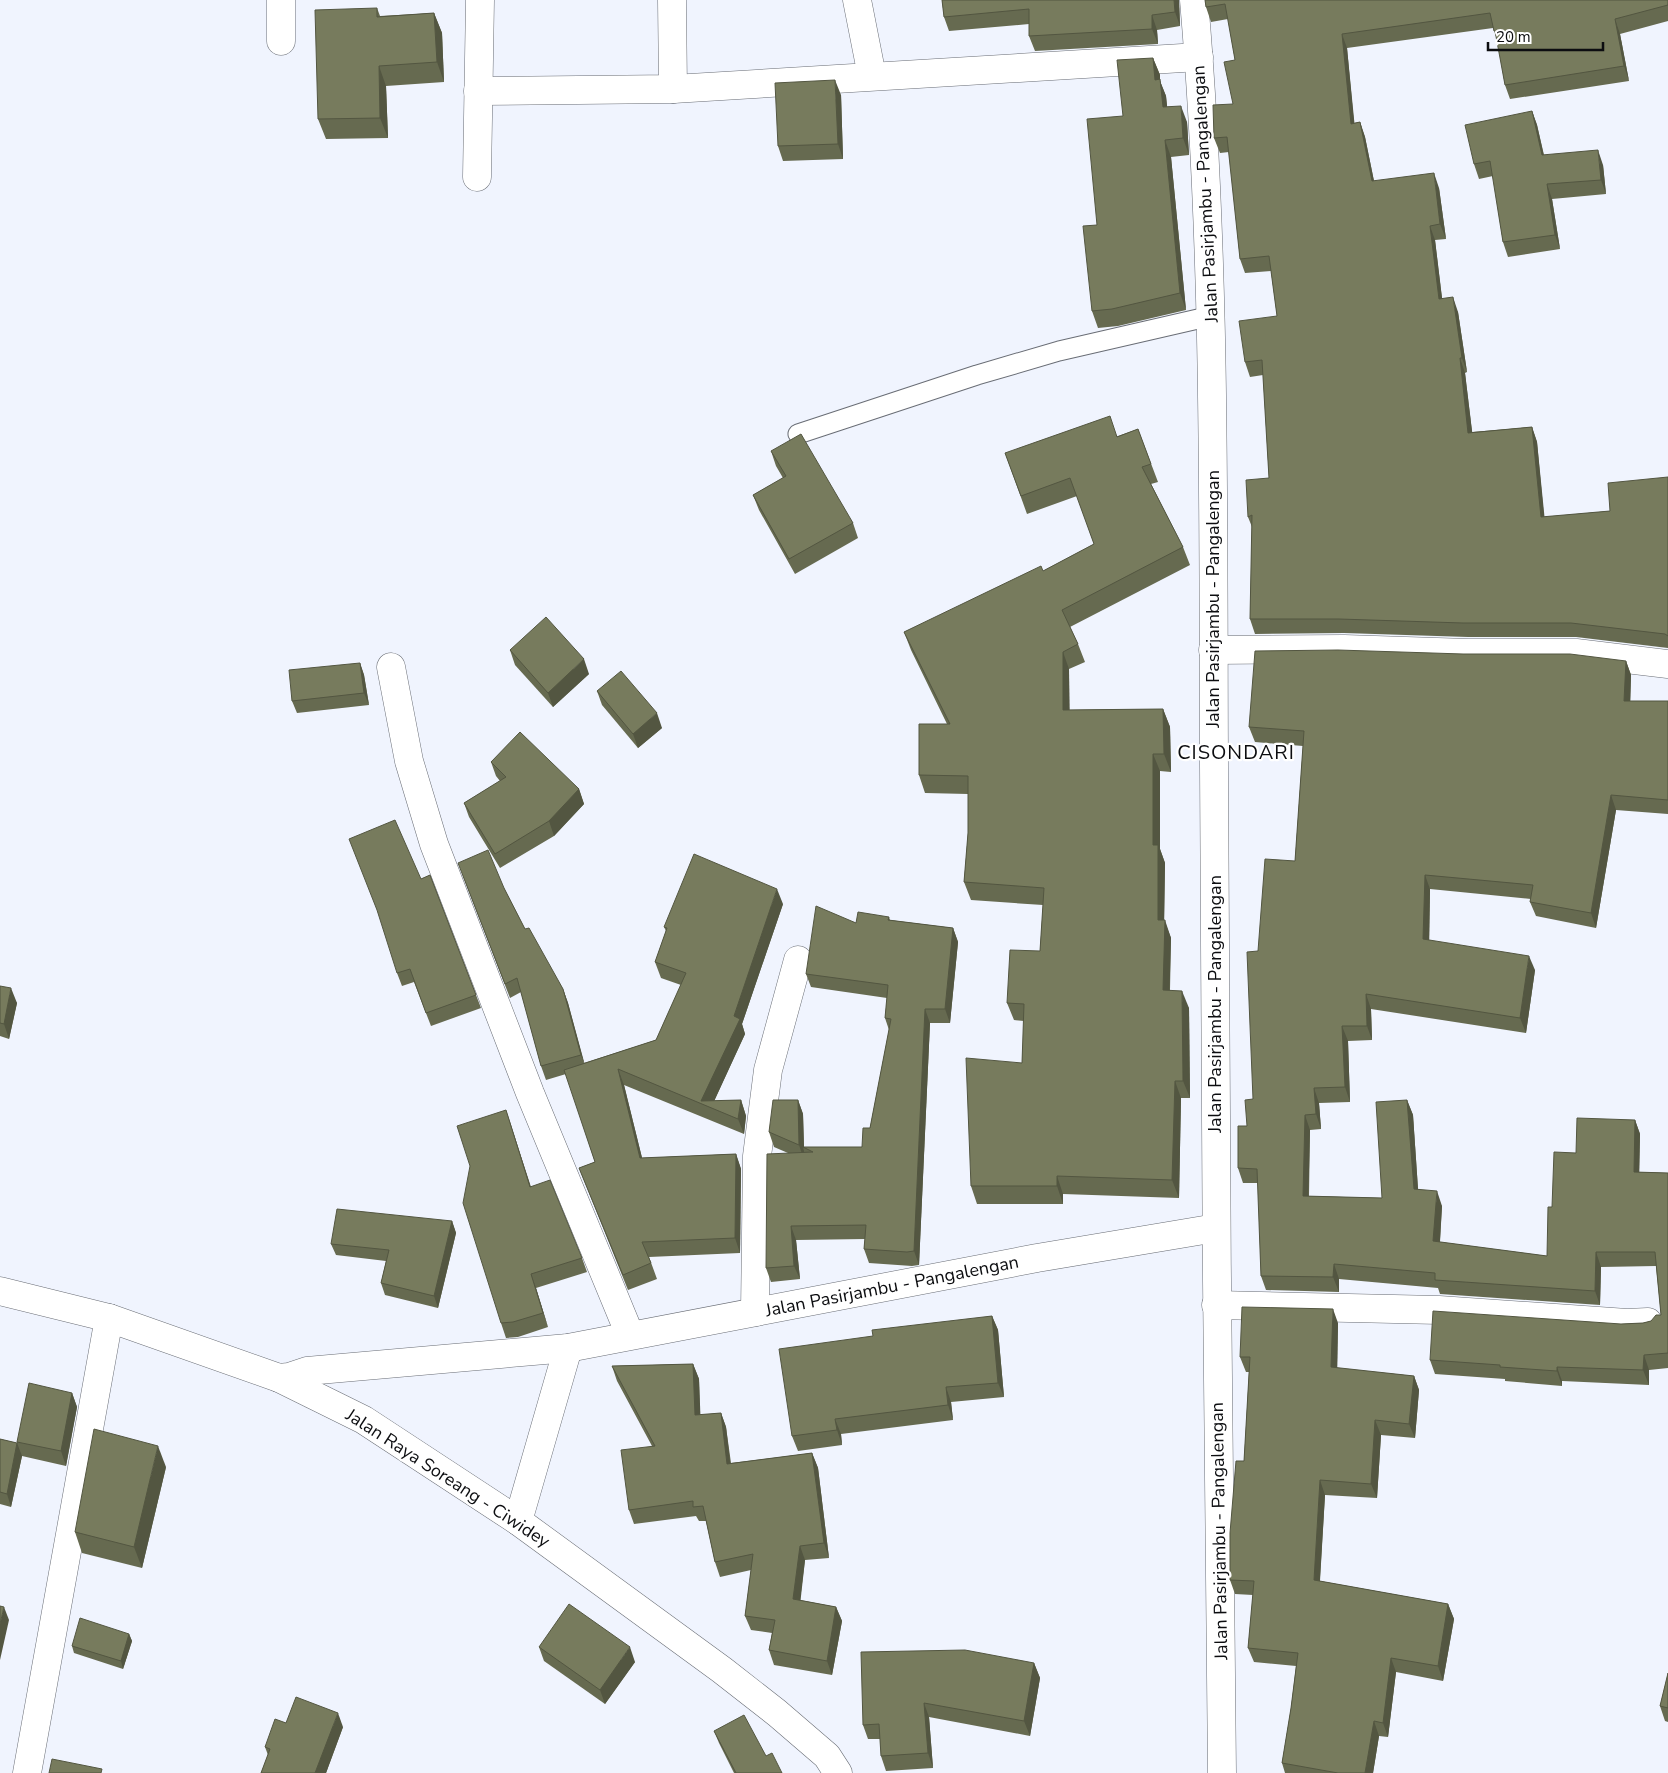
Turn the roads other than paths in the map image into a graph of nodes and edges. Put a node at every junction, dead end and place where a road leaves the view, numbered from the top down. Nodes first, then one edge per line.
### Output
1 (281, 0) edge
2 (480, 0) edge
3 (672, 0) edge
4 (856, 0) edge
5 (1194, 0) edge
6 (281, 41) dead end
7 (1199, 57) junction
8 (872, 76) junction
9 (674, 89) junction
10 (478, 91) junction
11 (477, 178) dead end
12 (1211, 316) junction
13 (798, 434) edge
14 (1214, 650) junction
15 (1668, 664) edge
16 (391, 667) dead end
17 (798, 960) dead end
18 (1216, 1228) junction
19 (0, 1291) edge
20 (1216, 1305) junction
21 (754, 1312) junction
22 (109, 1318) junction
23 (1648, 1322) edge
24 (630, 1335) junction
25 (568, 1348) junction
26 (279, 1378) junction
27 (518, 1521) junction
28 (27, 1773) edge
29 (838, 1773) edge
30 (1222, 1773) edge

1 - 6 main road
2 - 10 main road
3 - 9 main road
4 - 8 main road
5 - 7 main road, Jalan Pasirjambu - Pangalengan
7 - 8 main road
7 - 12 main road, Jalan Pasirjambu - Pangalengan
8 - 9 main road
9 - 10 main road
10 - 11 main road
12 - 13 lane
12 - 14 main road, Jalan Pasirjambu - Pangalengan
14 - 15 main road
14 - 18 main road, Jalan Pasirjambu - Pangalengan
16 - 24 main road
17 - 21 main road
18 - 20 main road, Jalan Pasirjambu - Pangalengan
18 - 21 main road, Jalan Pasirjambu - Pangalengan
19 - 22 main road, Jalan Raya Soreang - Ciwidey
20 - 23 main road
20 - 30 main road, Jalan Pasirjambu - Pangalengan
21 - 24 main road, Jalan Pasirjambu - Pangalengan
22 - 26 main road, Jalan Raya Soreang - Ciwidey
22 - 28 main road
24 - 25 main road, Jalan Pasirjambu - Pangalengan
25 - 26 main road, Jalan Pasirjambu - Pangalengan
25 - 27 main road
26 - 27 main road, Jalan Raya Soreang - Ciwidey
27 - 29 main road, Jalan Raya Soreang - Ciwidey

